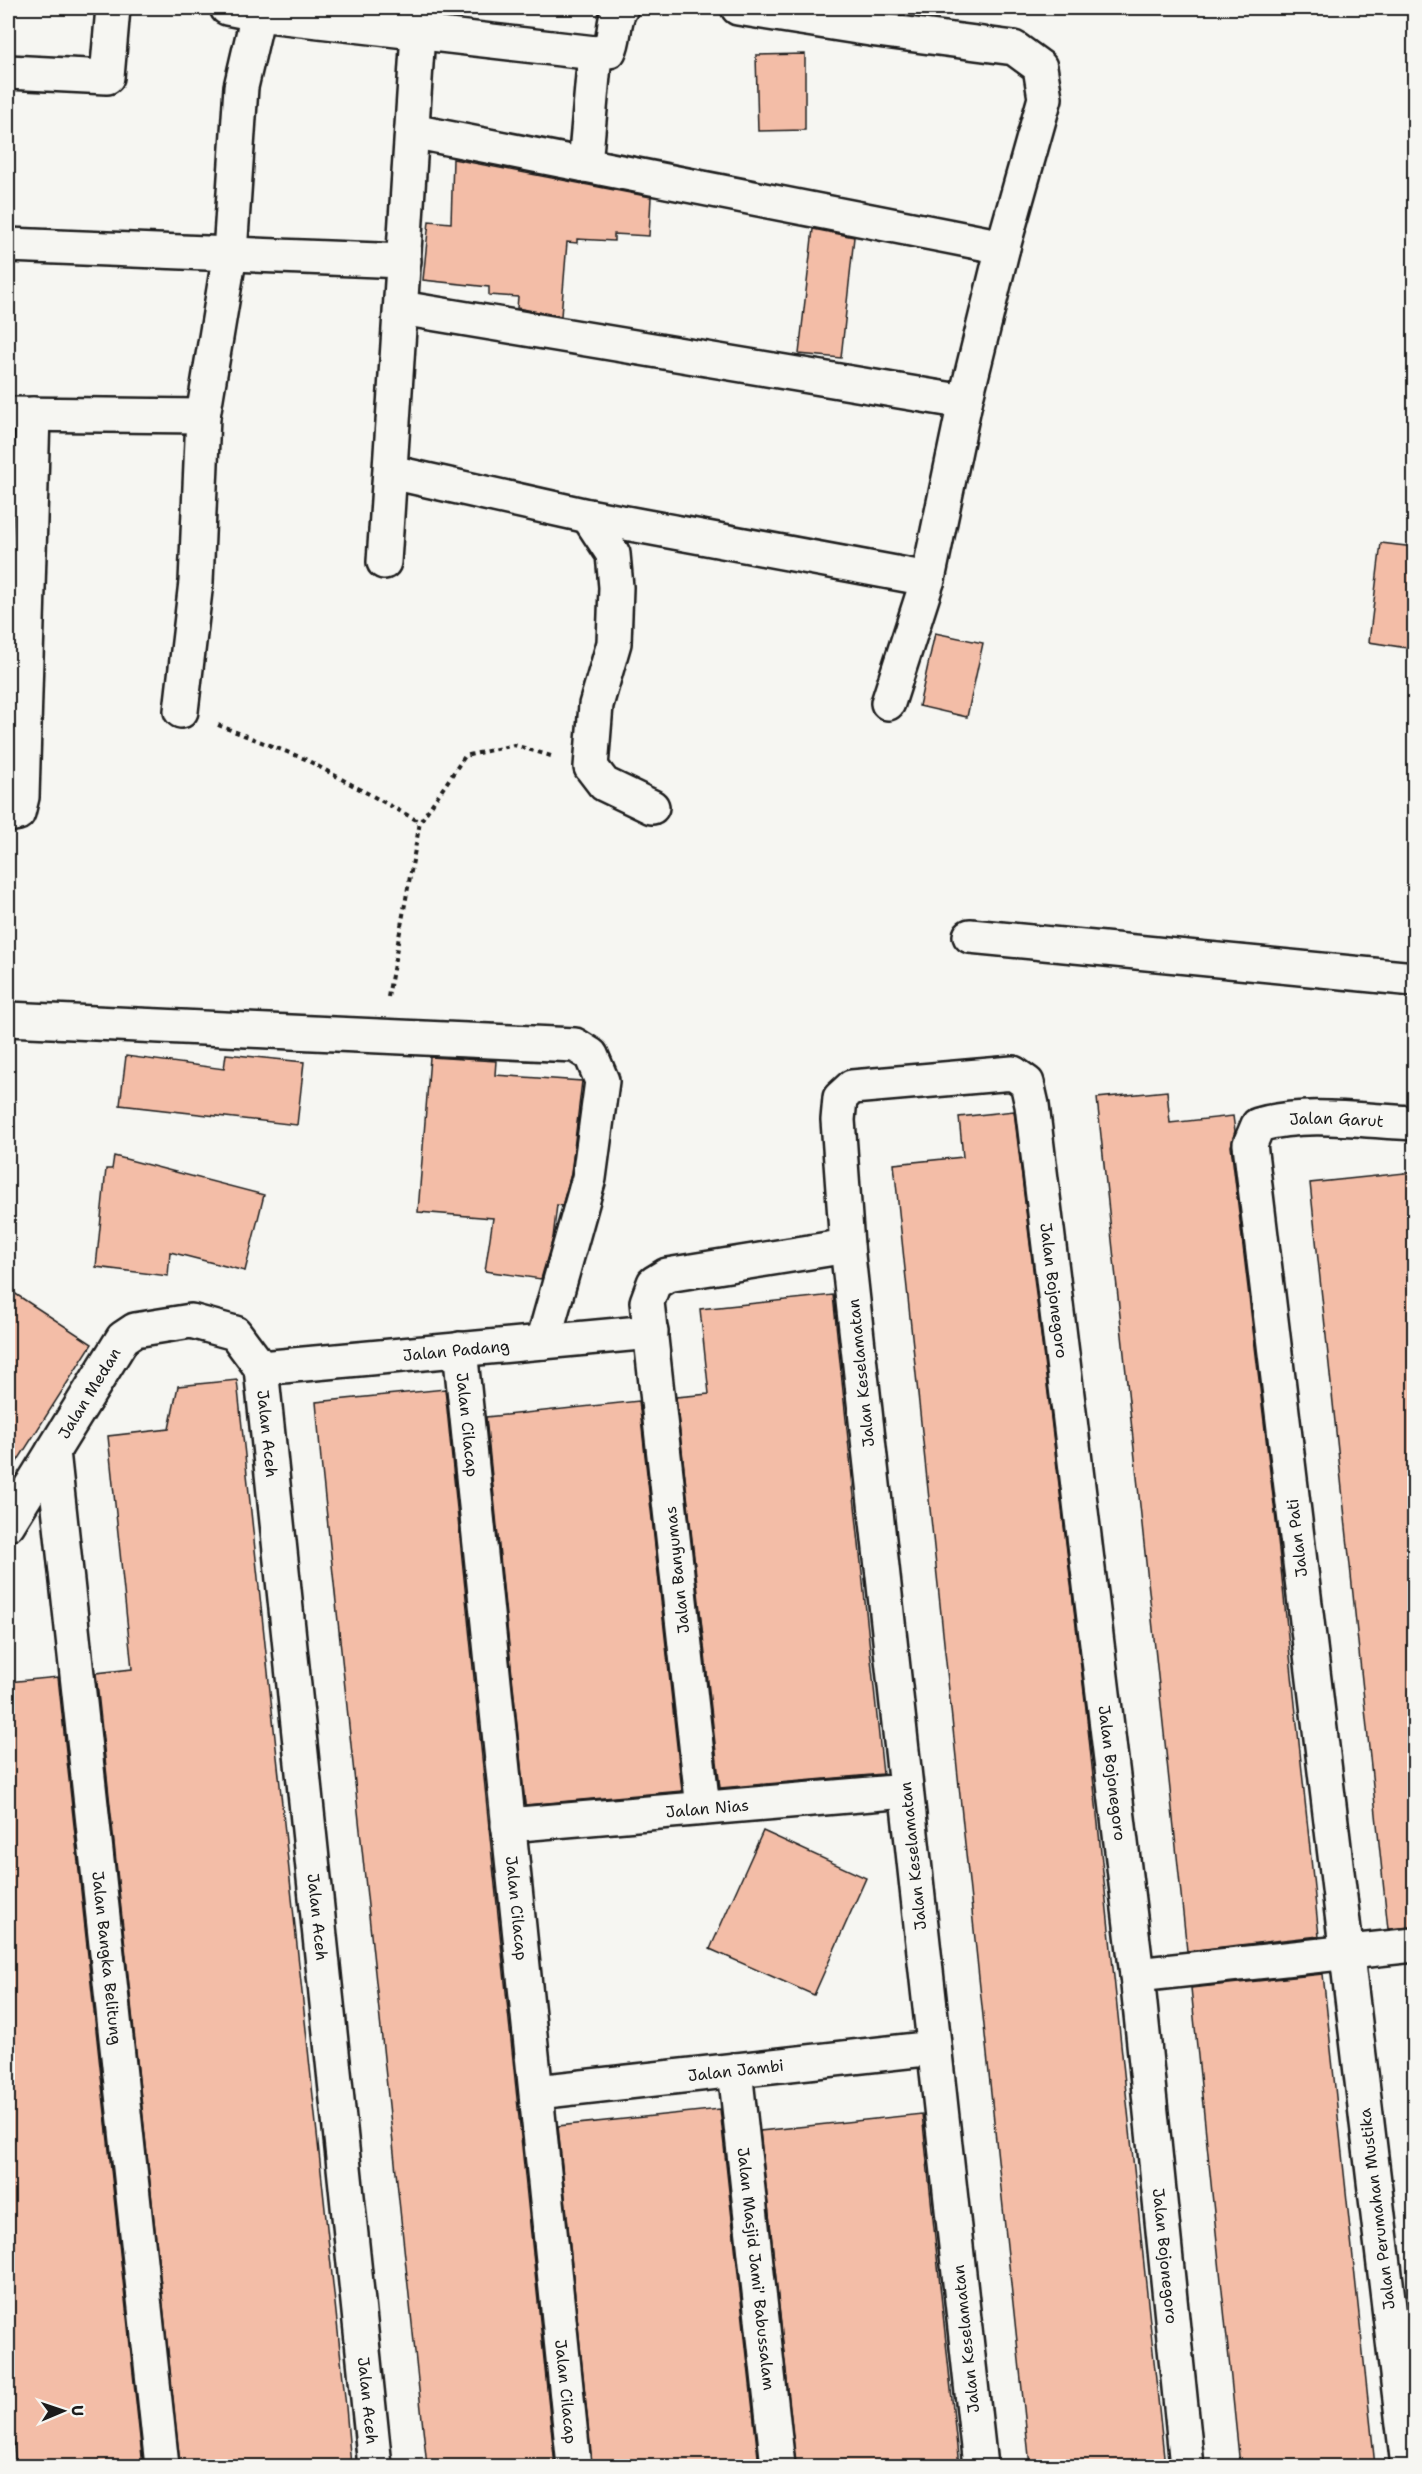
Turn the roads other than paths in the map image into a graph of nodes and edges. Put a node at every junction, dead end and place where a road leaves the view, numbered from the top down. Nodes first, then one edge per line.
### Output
1 (113, 8) edge
2 (621, 8) edge
3 (738, 8) edge
4 (243, 10) edge
5 (423, 20) edge
6 (595, 53) junction
7 (8, 72) edge
8 (412, 131) junction
9 (585, 165) junction
10 (8, 245) edge
11 (1003, 247) junction
12 (230, 253) junction
13 (404, 261) junction
14 (401, 308) junction
15 (965, 402) junction
16 (20, 414) edge
17 (203, 416) junction
18 (391, 472) junction
19 (588, 516) junction
20 (384, 562) dead end
21 (928, 579) junction
22 (888, 704) dead end
23 (181, 711) road end
24 (652, 807) dead end
25 (8, 815) edge
26 (970, 936) dead end
27 (1414, 979) edge
28 (8, 1019) edge
29 (1027, 1083) joint
30 (1414, 1123) edge
31 (1258, 1125) joint
32 (847, 1246) junction
33 (651, 1332) junction
34 (543, 1342) junction
35 (460, 1349) junction
36 (261, 1368) junction
37 (52, 1450) junction
38 (8, 1524) edge
39 (906, 1791) junction
40 (703, 1808) junction
41 (508, 1825) junction
42 (1414, 1945) edge
43 (1347, 1952) junction
44 (1137, 1975) junction
45 (934, 2048) junction
46 (735, 2070) junction
47 (537, 2092) junction
48 (162, 2466) edge
49 (375, 2466) edge
50 (574, 2466) edge
51 (778, 2466) edge
52 (980, 2466) edge
53 (1186, 2466) edge
54 (1408, 2466) edge

1 - 7 street
2 - 6 street
3 - 11 street
4 - 5 street
4 - 12 street
5 - 6 street
5 - 8 street
6 - 9 street
8 - 9 street
8 - 13 street
9 - 11 street
10 - 12 street
11 - 15 street
12 - 13 street
12 - 17 street
13 - 14 street
14 - 15 street
14 - 18 street
15 - 21 street
16 - 17 street
16 - 25 street
17 - 23 street
18 - 19 street
18 - 20 street
19 - 21 street
19 - 24 street
21 - 22 street
26 - 27 street
28 - 34 street
29 - 32 street, Jalan Keselamatan
29 - 44 street, Jalan Bojonegoro
30 - 31 street, Jalan Garut
31 - 43 street, Jalan Pati
32 - 33 street, Jalan Banyumas
32 - 39 street, Jalan Keselamatan
33 - 34 street, Jalan Padang
33 - 40 street, Jalan Banyumas
34 - 35 street, Jalan Padang
35 - 36 street, Jalan Padang
35 - 41 street, Jalan Cilacap
36 - 37 street, Jalan Medan
36 - 49 street, Jalan Aceh
37 - 38 street, Jalan Medan
37 - 48 street, Jalan Bangka Belitung
39 - 40 street, Jalan Nias
39 - 45 street, Jalan Keselamatan
40 - 41 street, Jalan Nias
41 - 47 street, Jalan Cilacap
42 - 43 street
43 - 44 street
43 - 54 street, Jalan Perumahan Mustika
44 - 53 street, Jalan Bojonegoro
45 - 46 street, Jalan Jambi
45 - 52 street, Jalan Keselamatan
46 - 47 street, Jalan Jambi
46 - 51 street, Jalan Masjid Jami' Babussalam
47 - 50 street, Jalan Cilacap

